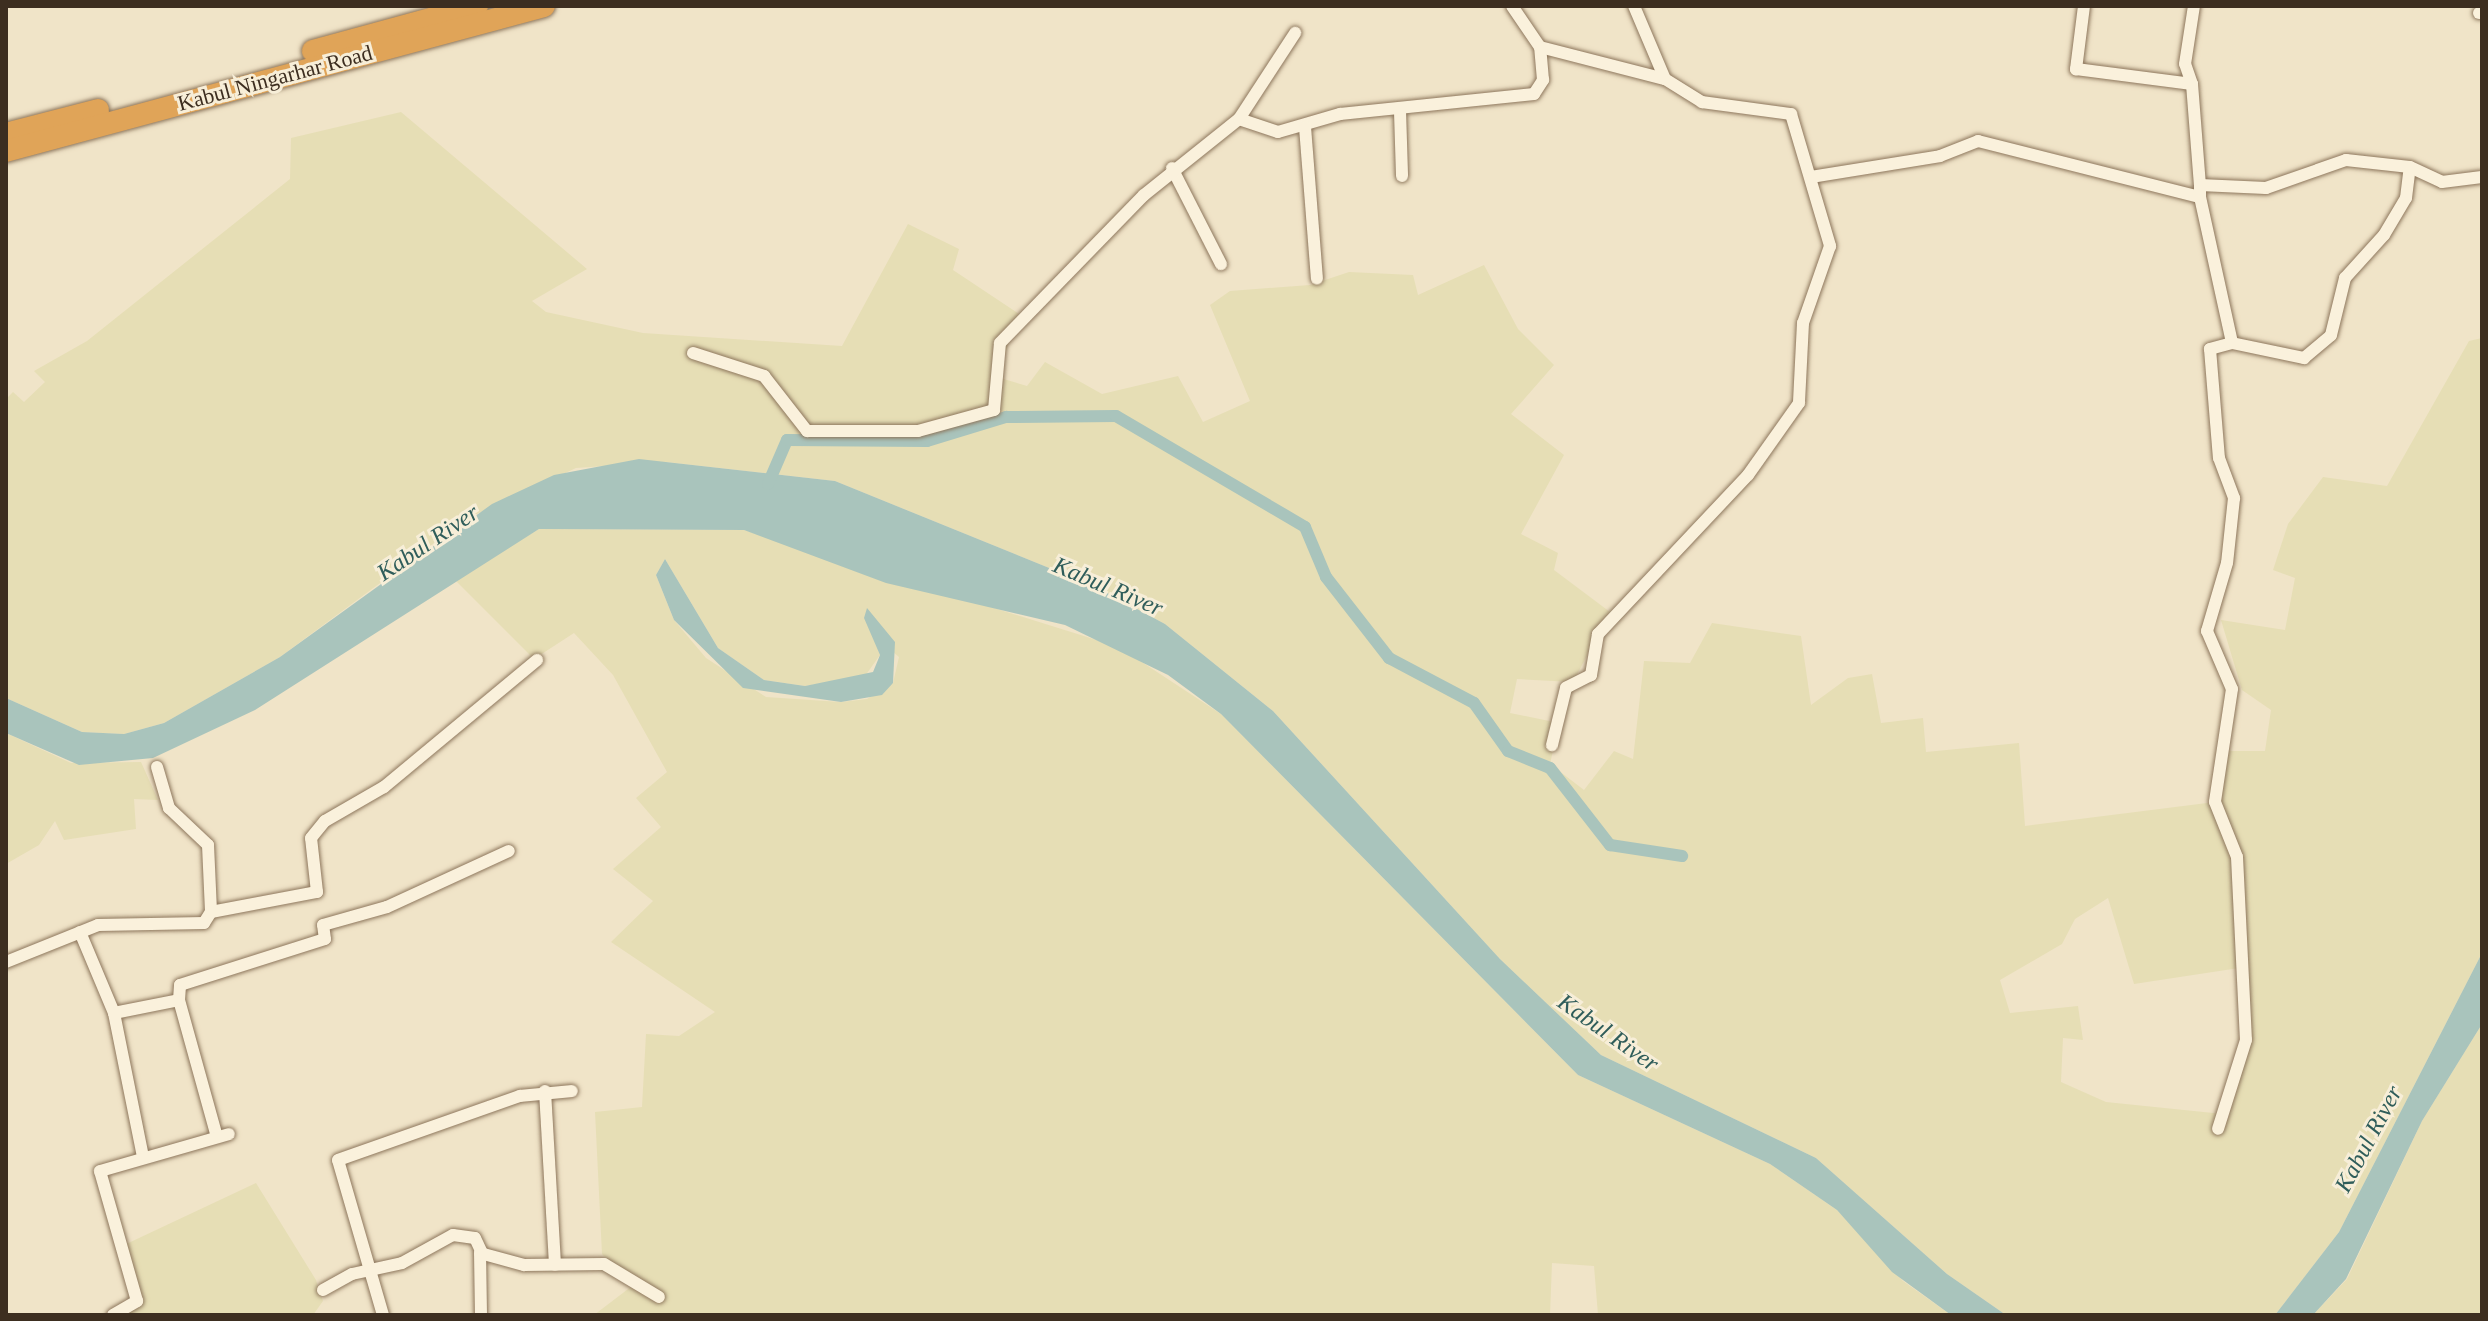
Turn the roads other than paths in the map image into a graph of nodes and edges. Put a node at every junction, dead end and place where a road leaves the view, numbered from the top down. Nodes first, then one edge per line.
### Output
1 (477, 6) edge
2 (544, 6) edge
3 (1512, 6) edge
4 (1634, 6) edge
5 (2084, 6) edge
6 (2194, 6) edge
7 (1295, 33) dead end
8 (1540, 47) junction
9 (1665, 79) junction
10 (2192, 84) junction
11 (1400, 111) junction
12 (1239, 119) junction
13 (1305, 127) junction
14 (6, 134) edge
15 (6, 151) edge
16 (2410, 167) junction
17 (1172, 168) junction
18 (1402, 176) dead end
19 (1811, 177) junction
20 (2482, 177) edge
21 (2200, 191) junction
22 (1221, 264) dead end
23 (1317, 279) dead end
24 (2232, 343) junction
25 (693, 353) dead end
26 (537, 660) dead end
27 (1552, 745) dead end
28 (157, 767) dead end
29 (509, 851) dead end
30 (211, 912) junction
31 (80, 932) junction
32 (6, 962) edge
33 (179, 1000) junction
34 (114, 1013) junction
35 (545, 1091) junction
36 (572, 1091) dead end
37 (2218, 1129) dead end
38 (143, 1157) junction
39 (482, 1253) junction
40 (555, 1265) junction
41 (375, 1272) junction
42 (323, 1290) dead end
43 (659, 1297) dead end
44 (113, 1315) edge
45 (383, 1315) edge
46 (481, 1315) edge

1 - 14 highway, Kabul Ningarhar Road
2 - 15 highway, Kabul Ningarhar Road
3 - 8 street
4 - 9 street
5 - 10 street
6 - 10 street
7 - 12 street
8 - 9 street
8 - 11 street
9 - 19 street
10 - 21 street
11 - 13 street
11 - 18 street
12 - 13 street
12 - 17 street
13 - 23 street
16 - 20 street
16 - 21 street
16 - 24 street
17 - 22 street
17 - 25 street
19 - 21 street
19 - 27 street
21 - 24 street
24 - 37 street
26 - 30 street
28 - 30 street
29 - 33 street
30 - 31 street
31 - 32 street
31 - 34 street
33 - 34 street
33 - 38 street
34 - 38 street
35 - 36 street
35 - 40 street
35 - 41 street
38 - 44 street
39 - 40 street
39 - 41 street
39 - 46 street
40 - 43 street
41 - 42 street
41 - 45 street

